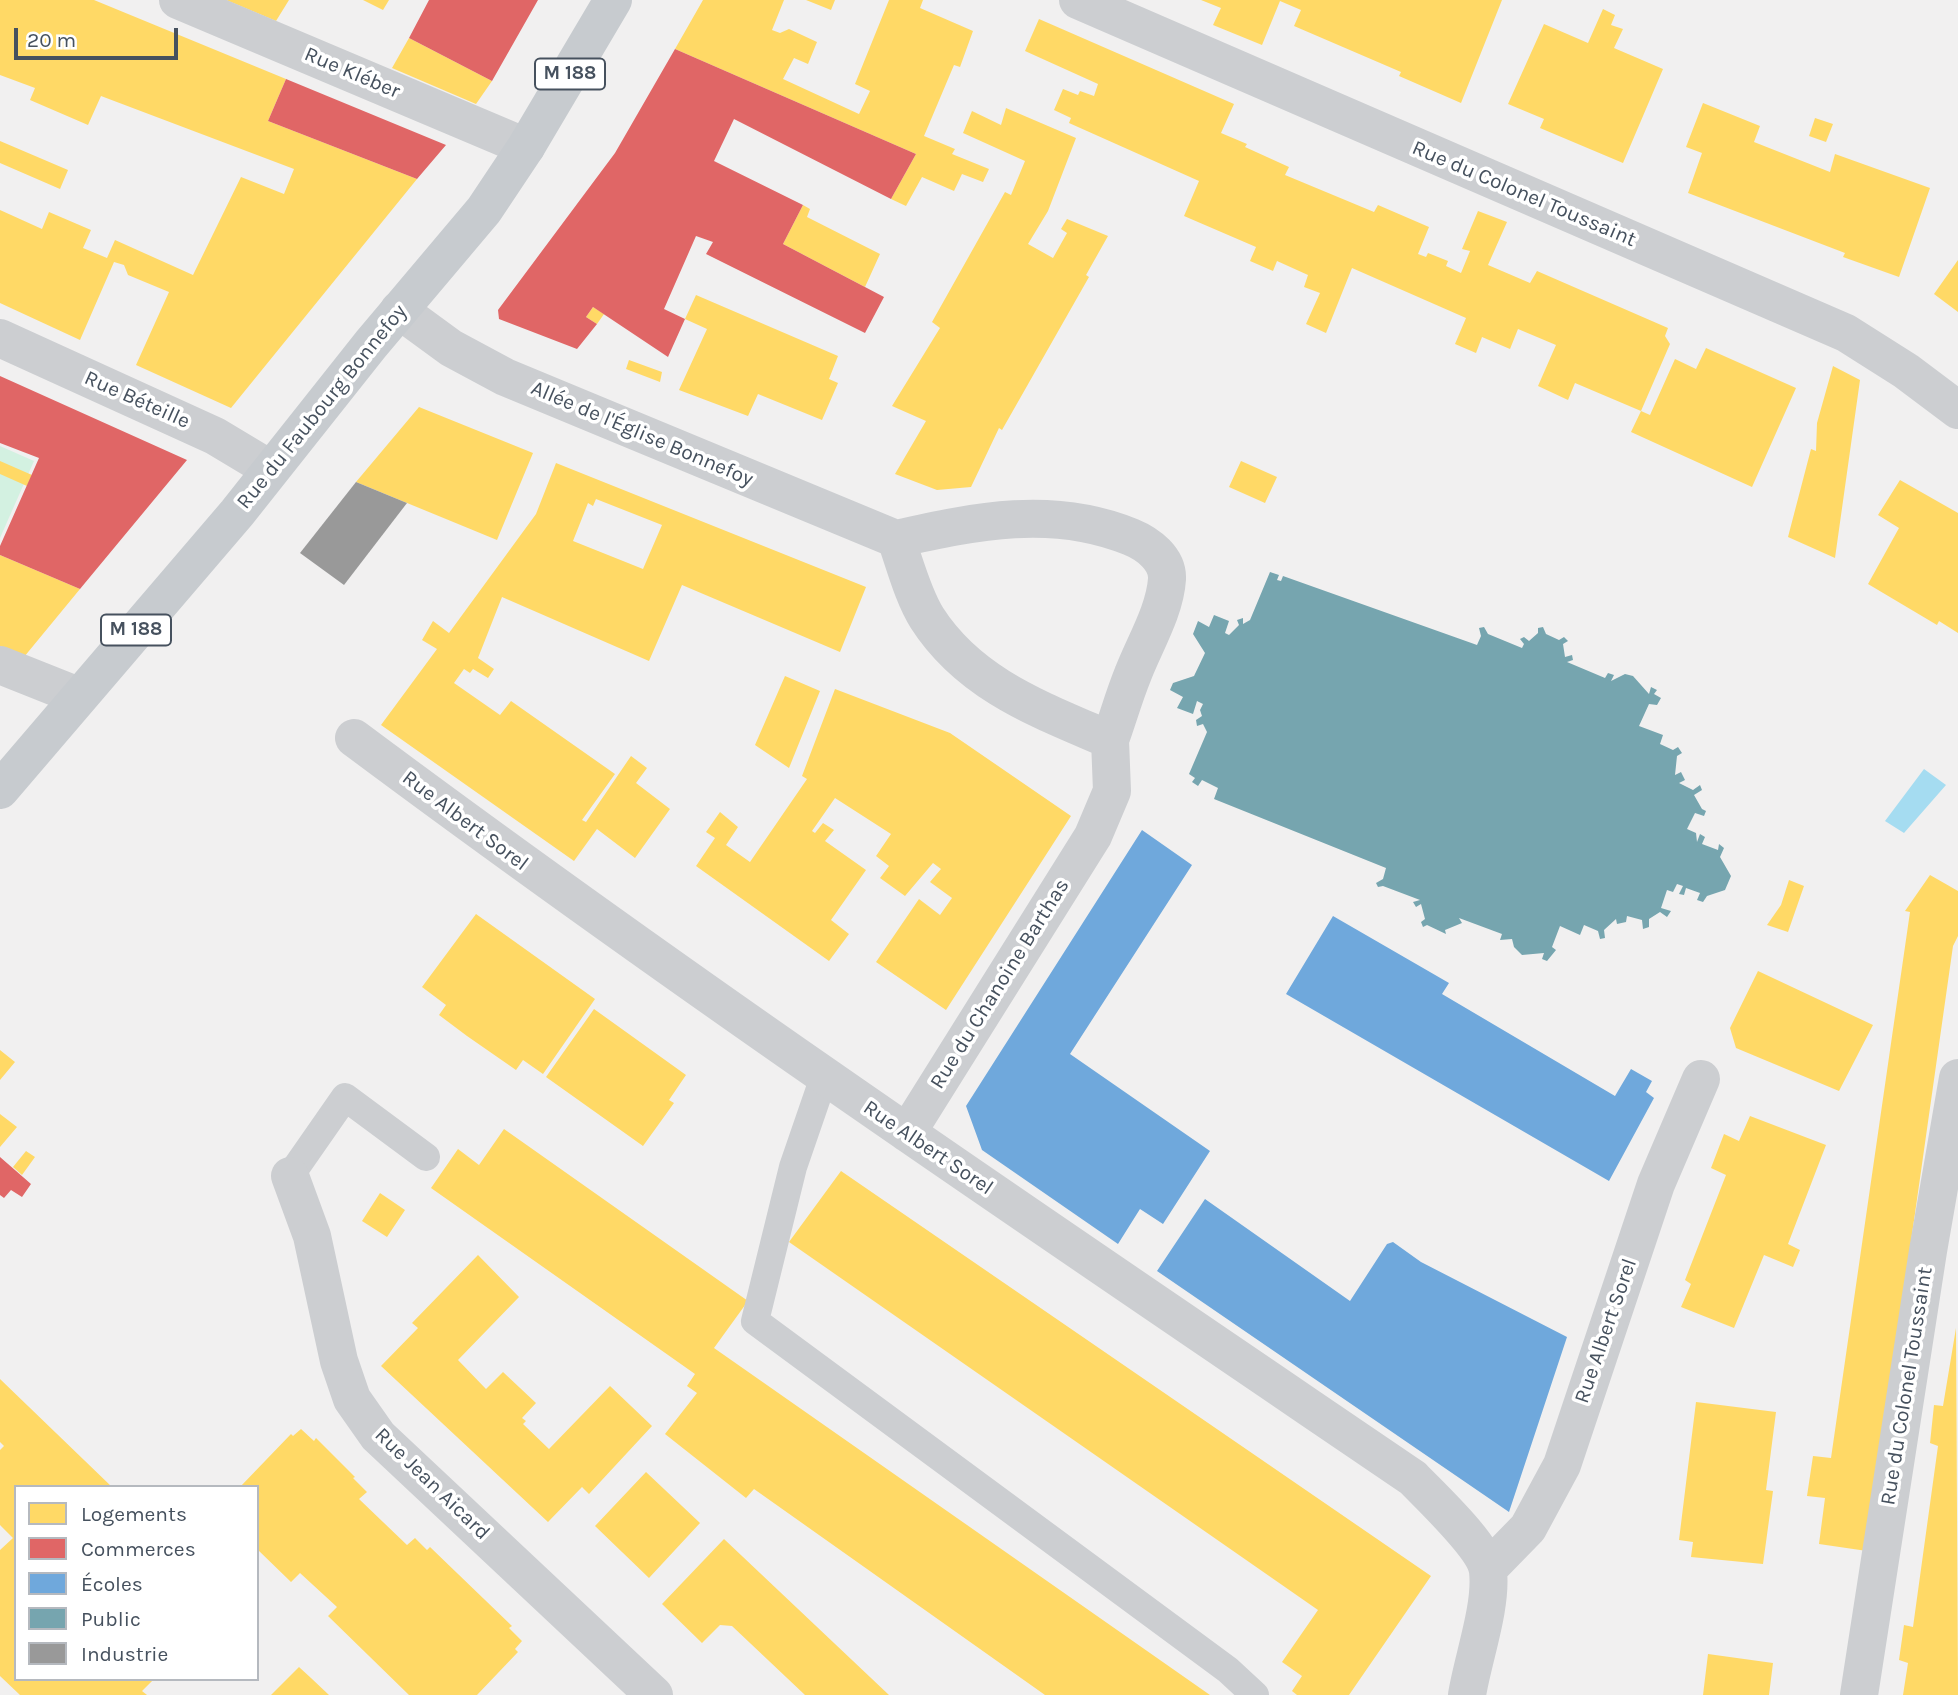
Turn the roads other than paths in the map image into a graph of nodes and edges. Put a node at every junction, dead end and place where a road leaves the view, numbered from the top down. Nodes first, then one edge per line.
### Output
1 (178, 0) edge
2 (613, 0) edge
3 (1078, 0) edge
4 (526, 146) junction
5 (399, 310) junction
6 (0, 338) edge
7 (1958, 410) edge
8 (270, 470) junction
9 (896, 539) junction
10 (0, 665) edge
11 (78, 696) junction
12 (354, 738) dead end
13 (1110, 740) junction
14 (0, 790) edge
15 (824, 1077) junction
16 (1958, 1078) edge
17 (1701, 1079) dead end
18 (907, 1133) junction
19 (426, 1157) dead end
20 (290, 1177) joint
21 (1488, 1569) junction
22 (654, 1695) edge
23 (1255, 1695) edge
24 (1467, 1695) edge
25 (1859, 1695) edge

1 - 4 street, Rue Kléber
2 - 4 main road, Rue du Faubourg Bonnefoy / M 188
3 - 7 street, Rue du Colonel Toussaint
4 - 5 main road, Rue du Faubourg Bonnefoy / M 188
5 - 8 main road, Rue du Faubourg Bonnefoy / M 188
5 - 9 street, Allée de l'Église Bonnefoy
6 - 8 street, Rue Béteille
8 - 11 main road, Rue du Faubourg Bonnefoy / M 188
9 - 13 street
9 - 13 street
10 - 11 street
11 - 14 main road, Rue du Faubourg Bonnefoy / M 188
12 - 15 street, Rue Albert Sorel
13 - 18 street, Rue du Chanoine Barthas
15 - 18 street, Rue Albert Sorel
15 - 23 lane
16 - 25 street, Rue du Colonel Toussaint
17 - 21 street, Rue Albert Sorel
18 - 21 street, Rue Albert Sorel
19 - 20 lane
20 - 22 street, Rue Jean Aicard
21 - 24 street

